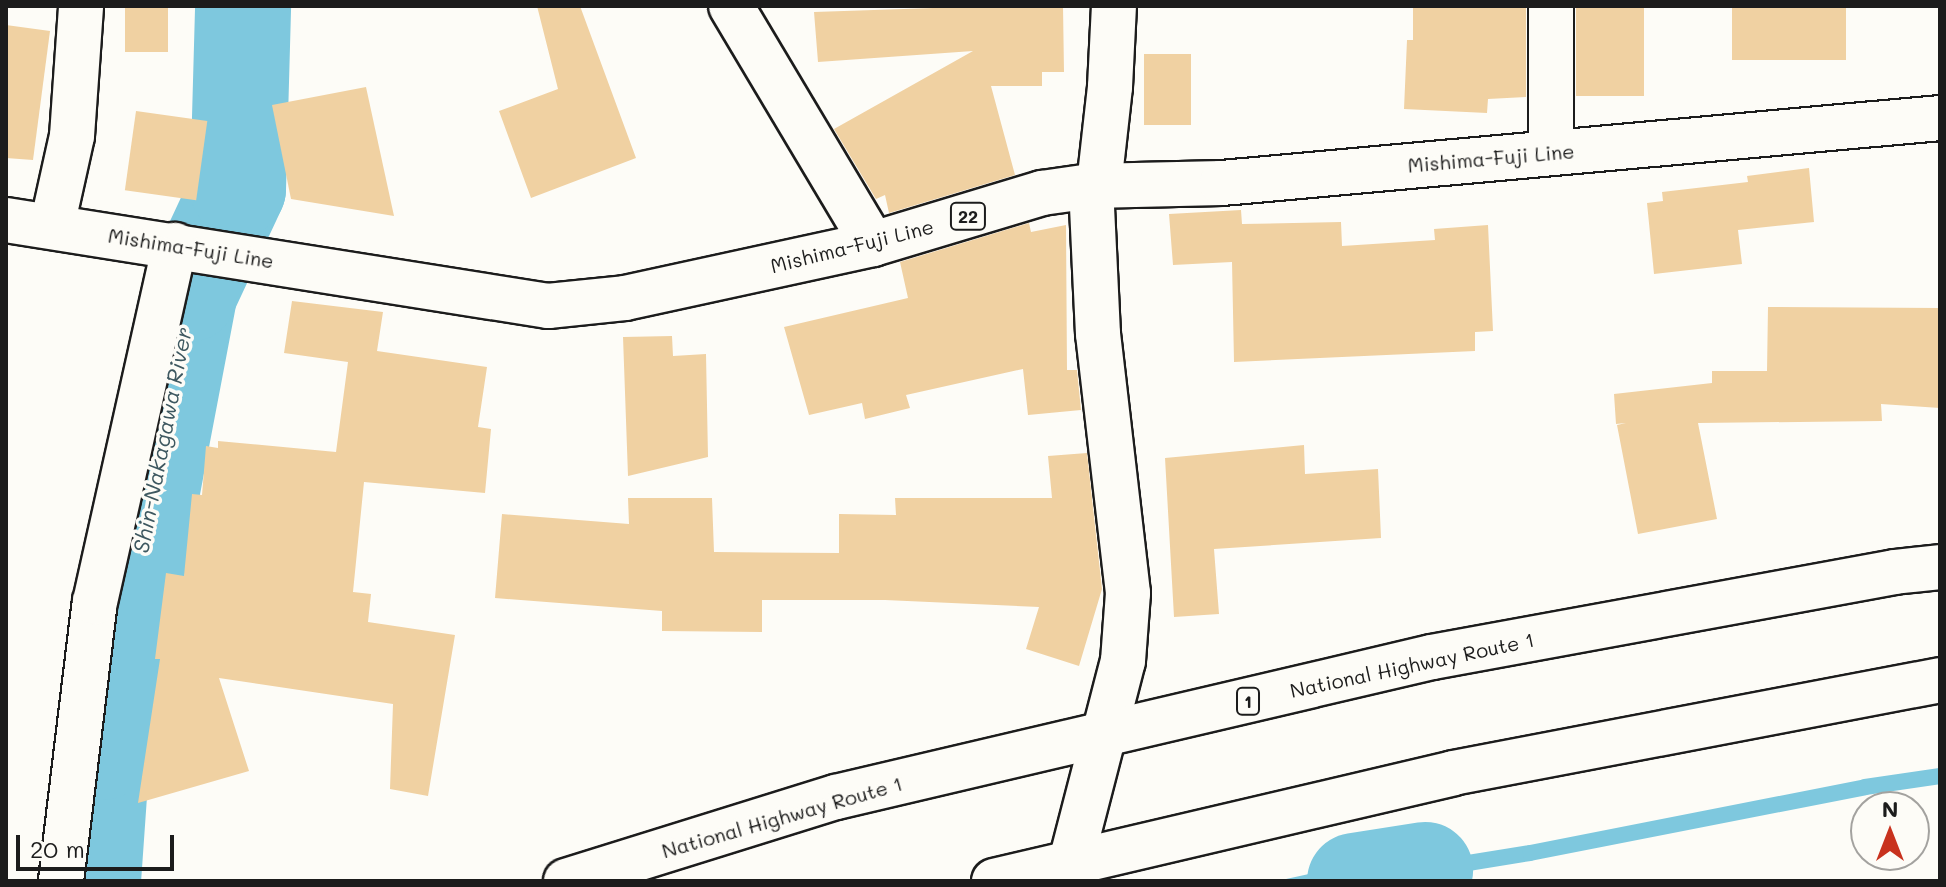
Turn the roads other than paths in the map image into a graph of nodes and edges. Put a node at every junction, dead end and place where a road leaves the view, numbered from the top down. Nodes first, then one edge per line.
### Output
1 (81, 6) edge
2 (731, 6) edge
3 (1114, 6) edge
4 (1551, 6) edge
5 (1940, 118) edge
6 (1551, 153) junction
7 (1095, 186) junction
8 (6, 220) edge
9 (52, 226) junction
10 (873, 244) junction
11 (175, 245) junction
12 (1940, 567) edge
13 (1940, 680) edge
14 (1103, 735) junction
15 (1066, 872) edge
16 (61, 881) edge
17 (566, 881) edge
18 (994, 881) edge

1 - 9 main road
2 - 10 main road
3 - 7 main road
4 - 6 main road
5 - 6 main road, Mishima-Fuji Line / 22
6 - 7 main road, Mishima-Fuji Line / 22
7 - 10 main road, Mishima-Fuji Line / 22
7 - 14 main road
8 - 9 main road, Mishima-Fuji Line / 22
9 - 11 main road, Mishima-Fuji Line / 22
10 - 11 main road, Mishima-Fuji Line / 22
11 - 16 main road
12 - 14 main road, National Highway Route 1 / 1
13 - 15 main road
14 - 15 main road
14 - 17 main road, National Highway Route 1 / 1
15 - 18 main road

